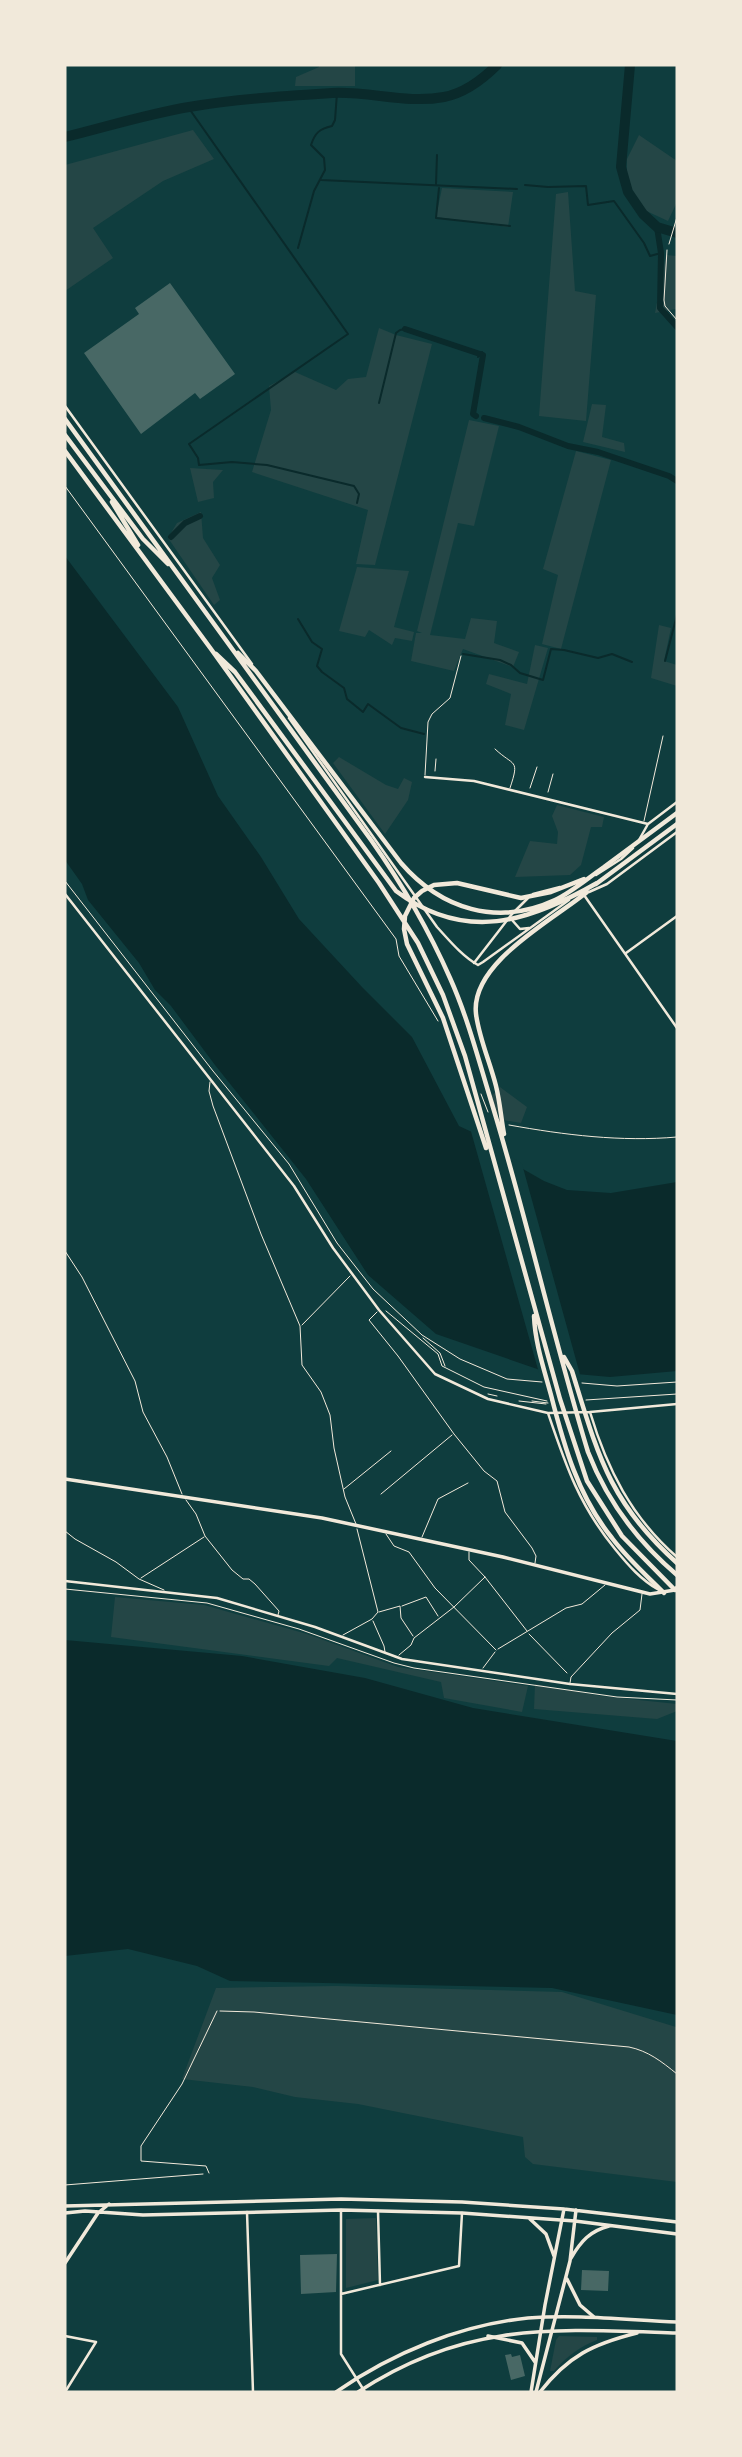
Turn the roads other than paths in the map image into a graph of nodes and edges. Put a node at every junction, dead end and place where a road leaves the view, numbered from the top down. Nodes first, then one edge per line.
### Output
1 (667, 250) road end
2 (677, 320) edge
3 (65, 406) edge
4 (65, 419) edge
5 (65, 435) edge
6 (65, 452) edge
7 (106, 492) junction
8 (148, 564) junction
9 (178, 574) junction
10 (227, 642) junction
11 (211, 649) junction
12 (461, 656) dead end
13 (663, 736) dead end
14 (495, 749) dead end
15 (425, 778) joint
16 (509, 790) junction
17 (677, 802) edge
18 (677, 813) edge
19 (646, 823) junction
20 (677, 824) edge
21 (677, 832) edge
22 (591, 876) junction
23 (597, 883) junction
24 (576, 884) junction
25 (65, 894) edge
26 (583, 894) junction
27 (512, 914) junction
28 (677, 916) edge
29 (530, 928) junction
30 (625, 953) junction
31 (474, 963) junction
32 (677, 1028) edge
33 (210, 1080) junction
34 (506, 1152) junction
35 (500, 1188) junction
36 (65, 1251) edge
37 (352, 1275) junction
38 (533, 1306) junction
39 (379, 1310) junction
40 (300, 1326) junction
41 (561, 1353) junction
42 (677, 1404) edge
43 (548, 1412) junction
44 (590, 1412) junction
45 (454, 1434) junction
46 (391, 1451) dead end
47 (65, 1479) edge
48 (468, 1483) dead end
49 (343, 1489) junction
50 (381, 1494) dead end
51 (184, 1498) junction
52 (356, 1526) junction
53 (65, 1531) edge
54 (386, 1532) junction
55 (205, 1536) junction
56 (422, 1539) junction
57 (470, 1550) junction
58 (677, 1557) edge
59 (677, 1563) edge
60 (535, 1565) junction
61 (677, 1575) edge
62 (485, 1577) junction
63 (139, 1579) junction
64 (65, 1581) edge
65 (607, 1583) junction
66 (676, 1590) edge
67 (642, 1592) junction
68 (664, 1592) junction
69 (173, 1594) junction
70 (400, 1606) junction
71 (454, 1607) junction
72 (378, 1612) junction
73 (278, 1615) junction
74 (439, 1618) junction
75 (372, 1619) junction
76 (528, 1632) junction
77 (341, 1636) junction
78 (414, 1638) junction
79 (496, 1650) junction
80 (385, 1653) junction
81 (397, 1657) junction
82 (482, 1670) junction
83 (570, 1684) junction
84 (677, 1694) edge
85 (218, 2011) road end
86 (209, 2173) road end
87 (212, 2202) junction
88 (110, 2204) junction
89 (65, 2206) edge
90 (564, 2209) junction
91 (341, 2210) junction
92 (576, 2210) junction
93 (378, 2211) junction
94 (65, 2213) edge
95 (98, 2213) junction
96 (213, 2213) junction
97 (247, 2213) junction
98 (462, 2213) junction
99 (528, 2218) junction
100 (562, 2220) junction
101 (575, 2221) junction
102 (677, 2222) edge
103 (611, 2226) junction
104 (677, 2234) edge
105 (555, 2259) junction
106 (570, 2260) junction
107 (65, 2263) edge
108 (566, 2277) junction
109 (380, 2285) junction
110 (341, 2294) junction
111 (556, 2317) junction
112 (542, 2318) junction
113 (596, 2319) junction
114 (677, 2322) edge
115 (553, 2330) junction
116 (541, 2331) junction
117 (642, 2332) junction
118 (677, 2333) edge
119 (65, 2336) edge
120 (488, 2336) junction
121 (535, 2364) junction
122 (356, 2378) junction
123 (364, 2391) edge
124 (65, 2392) edge
125 (253, 2392) edge
126 (336, 2392) edge
127 (358, 2392) edge
128 (536, 2392) edge

1 - 2 lane
3 - 31 street
4 - 9 highway
5 - 7 highway
6 - 8 highway
7 - 8 highway
7 - 9 highway
8 - 11 highway
9 - 10 highway
10 - 22 highway
10 - 34 highway
11 - 23 highway
11 - 35 highway
12 - 15 lane
13 - 19 lane
14 - 16 lane
15 - 16 street
16 - 19 street
17 - 19 street
18 - 22 highway
19 - 24 street
20 - 23 highway
21 - 26 street
22 - 35 highway
23 - 34 highway
24 - 26 street
24 - 27 street
25 - 33 street
26 - 29 street
26 - 30 street
27 - 29 street
27 - 31 street
28 - 30 street
29 - 31 street
30 - 32 street
33 - 37 street
33 - 40 lane
34 - 41 highway
35 - 38 highway
36 - 51 lane
37 - 39 street
37 - 40 lane
38 - 66 highway
38 - 68 highway
39 - 43 street
39 - 45 lane
40 - 49 lane
41 - 59 highway
41 - 61 highway
42 - 44 street
43 - 44 street
43 - 68 street
44 - 58 street
45 - 50 lane
45 - 60 lane
46 - 49 lane
47 - 51 street
48 - 56 lane
49 - 52 lane
51 - 52 street
51 - 55 lane
52 - 54 street
52 - 72 lane
53 - 63 lane
54 - 56 street
54 - 71 lane
55 - 63 lane
55 - 73 lane
56 - 57 street
57 - 60 street
57 - 62 lane
60 - 65 street
62 - 71 lane
62 - 76 lane
63 - 69 lane
64 - 69 street
65 - 67 street
65 - 76 lane
66 - 68 street
67 - 68 street
67 - 83 lane
69 - 73 street
70 - 72 lane
70 - 74 lane
70 - 78 lane
71 - 74 lane
71 - 79 lane
72 - 75 lane
73 - 77 street
74 - 78 lane
75 - 77 lane
75 - 80 lane
76 - 79 lane
77 - 80 street
78 - 81 lane
79 - 82 lane
80 - 81 street
81 - 82 street
82 - 83 street
83 - 84 street
85 - 86 lane
87 - 88 street
87 - 90 street
87 - 96 street
88 - 89 street
88 - 95 street
90 - 92 street
90 - 100 street
91 - 93 street
91 - 97 street
91 - 110 street
92 - 101 street
92 - 102 street
93 - 98 street
93 - 109 street
94 - 95 street
95 - 96 street
95 - 107 street
96 - 97 street
97 - 125 street
98 - 99 street
98 - 109 street
99 - 100 street
99 - 105 street
100 - 101 street
100 - 105 street
101 - 103 street
101 - 106 street
103 - 104 street
103 - 106 street
105 - 112 street
106 - 108 street
108 - 111 street
108 - 113 street
109 - 110 street
110 - 122 street
111 - 112 street
111 - 113 street
111 - 115 street
112 - 116 street
112 - 122 street
113 - 114 street
115 - 116 street
115 - 117 street
115 - 128 street
116 - 120 street
116 - 121 street
117 - 118 street
117 - 128 street
119 - 124 street
120 - 121 street
120 - 123 street
121 - 128 street
122 - 123 street
122 - 126 street
123 - 127 street

